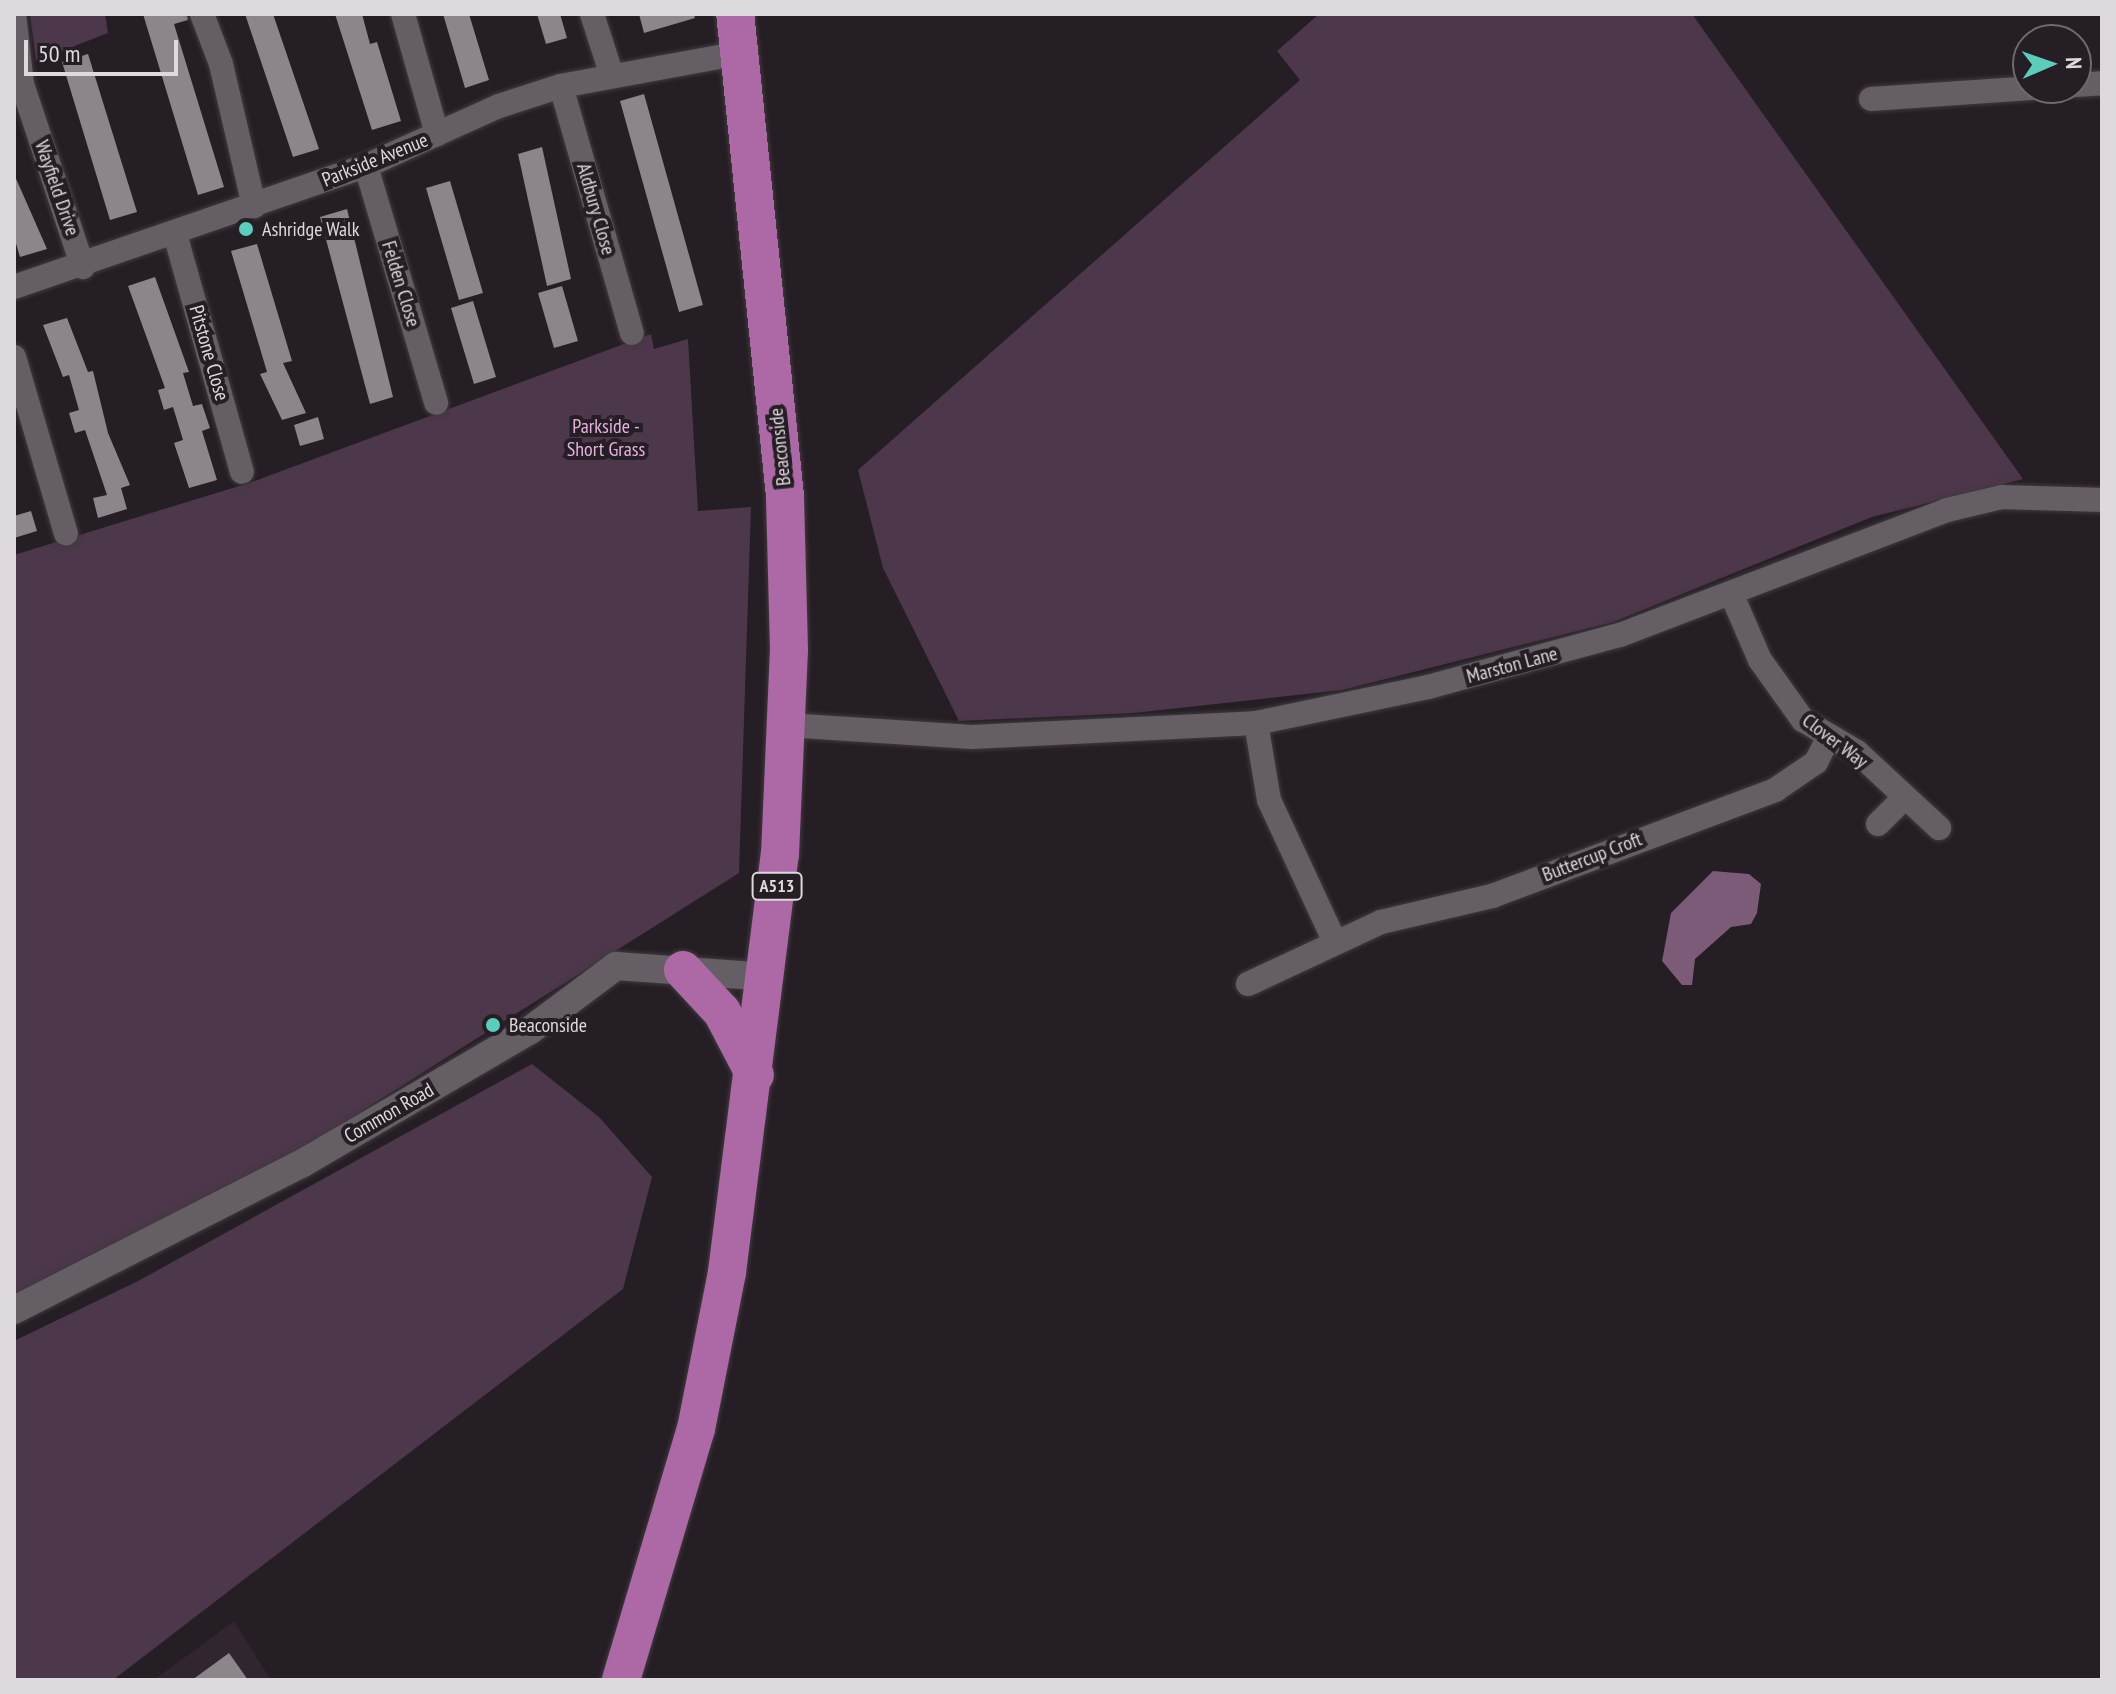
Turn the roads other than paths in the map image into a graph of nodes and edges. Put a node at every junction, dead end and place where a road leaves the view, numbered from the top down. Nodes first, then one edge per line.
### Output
1 (14, 14) edge
2 (202, 14) edge
3 (403, 14) edge
4 (592, 14) edge
5 (735, 14) edge
6 (741, 53) junction
7 (612, 76) junction
8 (18, 86) edge
9 (561, 86) junction
10 (2012, 89) edge
11 (1871, 99) dead end
12 (437, 134) junction
13 (366, 166) junction
14 (254, 206) junction
15 (175, 234) junction
16 (83, 267) junction
17 (14, 287) edge
18 (632, 333) dead end
19 (14, 357) edge
20 (436, 403) dead end
21 (242, 472) dead end
22 (2102, 500) edge
23 (66, 534) dead end
24 (1731, 593) junction
25 (1256, 723) junction
26 (787, 725) junction
27 (1828, 738) junction
28 (1903, 799) junction
29 (1878, 824) dead end
30 (1939, 828) dead end
31 (1335, 942) junction
32 (683, 970) junction
33 (768, 977) junction
34 (1248, 984) dead end
35 (755, 1075) junction
36 (14, 1310) edge
37 (621, 1680) edge

1 - 8 street, Wayfield Drive
2 - 14 street
3 - 12 street
4 - 7 street
5 - 6 highway, Beaconside / A513
6 - 7 street, Parkside Avenue
6 - 26 highway, Beaconside / A513
7 - 9 street, Parkside Avenue
8 - 16 street, Wayfield Drive
9 - 12 street, Parkside Avenue
9 - 18 street, Aldbury Close
10 - 11 street
12 - 13 street, Parkside Avenue
13 - 14 street, Parkside Avenue
13 - 20 street, Felden Close
14 - 15 street, Parkside Avenue
15 - 16 street, Parkside Avenue
15 - 21 street, Pitstone Close
16 - 17 street, Parkside Avenue
19 - 23 street
22 - 24 street, Marston Lane
24 - 25 street, Marston Lane
24 - 27 street, Clover Way
25 - 26 street, Marston Lane
25 - 31 street
26 - 33 highway, Beaconside / A513
27 - 28 street, Clover Way
27 - 31 street, Buttercup Croft
28 - 29 street
28 - 30 street, Clover Way
31 - 34 street, Buttercup Croft
32 - 33 street, Common Road
32 - 35 highway
32 - 36 street, Common Road
33 - 35 highway, Beaconside / A513
35 - 37 highway, Beaconside / A513

